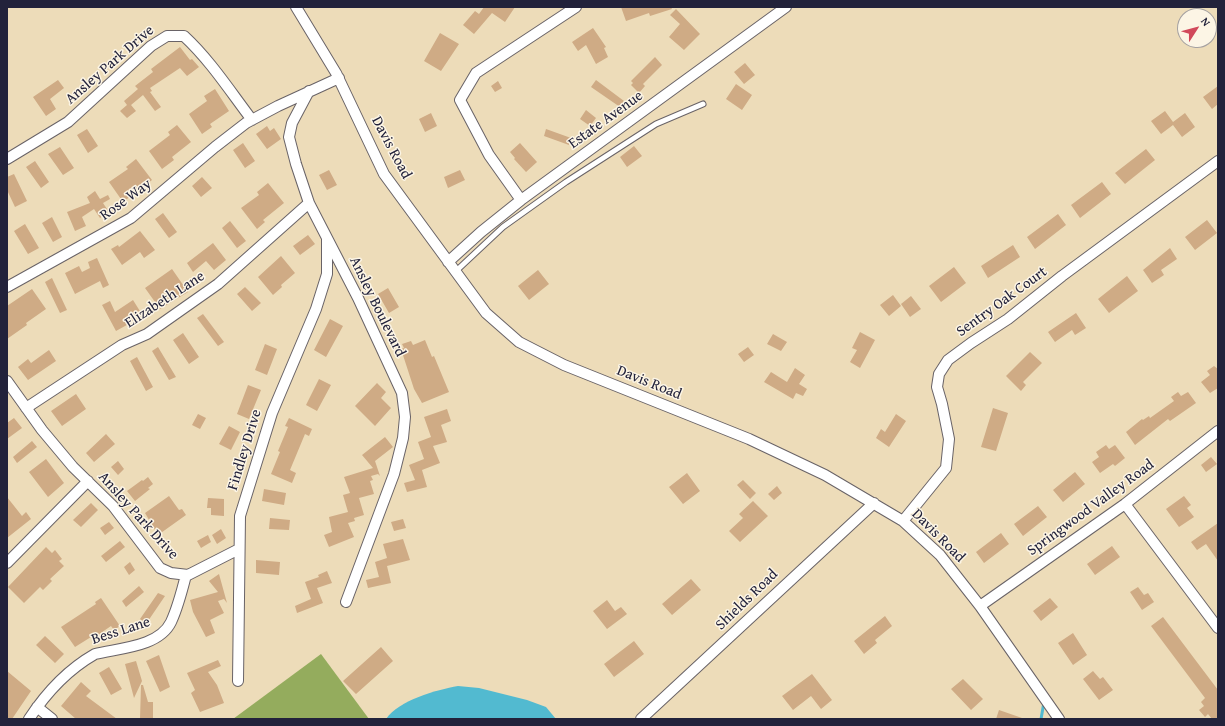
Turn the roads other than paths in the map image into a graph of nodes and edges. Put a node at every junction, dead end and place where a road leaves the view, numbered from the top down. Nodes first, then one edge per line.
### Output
1 (296, 7) edge
2 (576, 7) edge
3 (786, 7) edge
4 (339, 78) junction
5 (309, 91) junction
6 (703, 104) dead end
7 (252, 120) junction
8 (7, 158) edge
9 (1218, 161) edge
10 (522, 200) junction
11 (309, 203) junction
12 (327, 237) junction
13 (448, 262) junction
14 (455, 272) junction
15 (7, 287) edge
16 (7, 381) edge
17 (26, 408) junction
18 (1218, 431) edge
19 (88, 481) junction
20 (874, 503) junction
21 (1125, 504) junction
22 (903, 520) junction
23 (239, 549) junction
24 (7, 563) edge
25 (186, 575) junction
26 (346, 602) dead end
27 (980, 606) junction
28 (1218, 628) edge
29 (238, 682) dead end
30 (37, 707) junction
31 (29, 719) edge
32 (52, 719) edge
33 (641, 719) edge
34 (1059, 719) edge

1 - 4 street, Davis Road
2 - 10 street
3 - 10 street, Estate Avenue
4 - 5 street
4 - 13 street, Davis Road
5 - 7 street
5 - 11 street, Ansley Boulevard
6 - 14 lane
7 - 8 street, Ansley Park Drive
7 - 15 street, Rose Way
9 - 22 street, Sentry Oak Court
10 - 13 street, Estate Avenue
11 - 12 street, Ansley Boulevard
11 - 17 street, Elizabeth Lane
12 - 23 street, Findley Drive
12 - 26 street, Ansley Boulevard
13 - 14 street, Davis Road
14 - 20 street, Davis Road
16 - 17 street, Ansley Park Drive
17 - 19 street, Ansley Park Drive
18 - 21 street, Springwood Valley Road
19 - 24 street
19 - 25 street, Ansley Park Drive
20 - 22 street, Davis Road
20 - 33 street, Shields Road
21 - 27 street, Springwood Valley Road
21 - 28 street
22 - 27 street, Davis Road
23 - 25 street, Ansley Park Drive
23 - 29 street, Findley Drive
25 - 30 street, Bess Lane
27 - 34 street, Davis Road
30 - 31 street, Bess Lane
30 - 32 street

